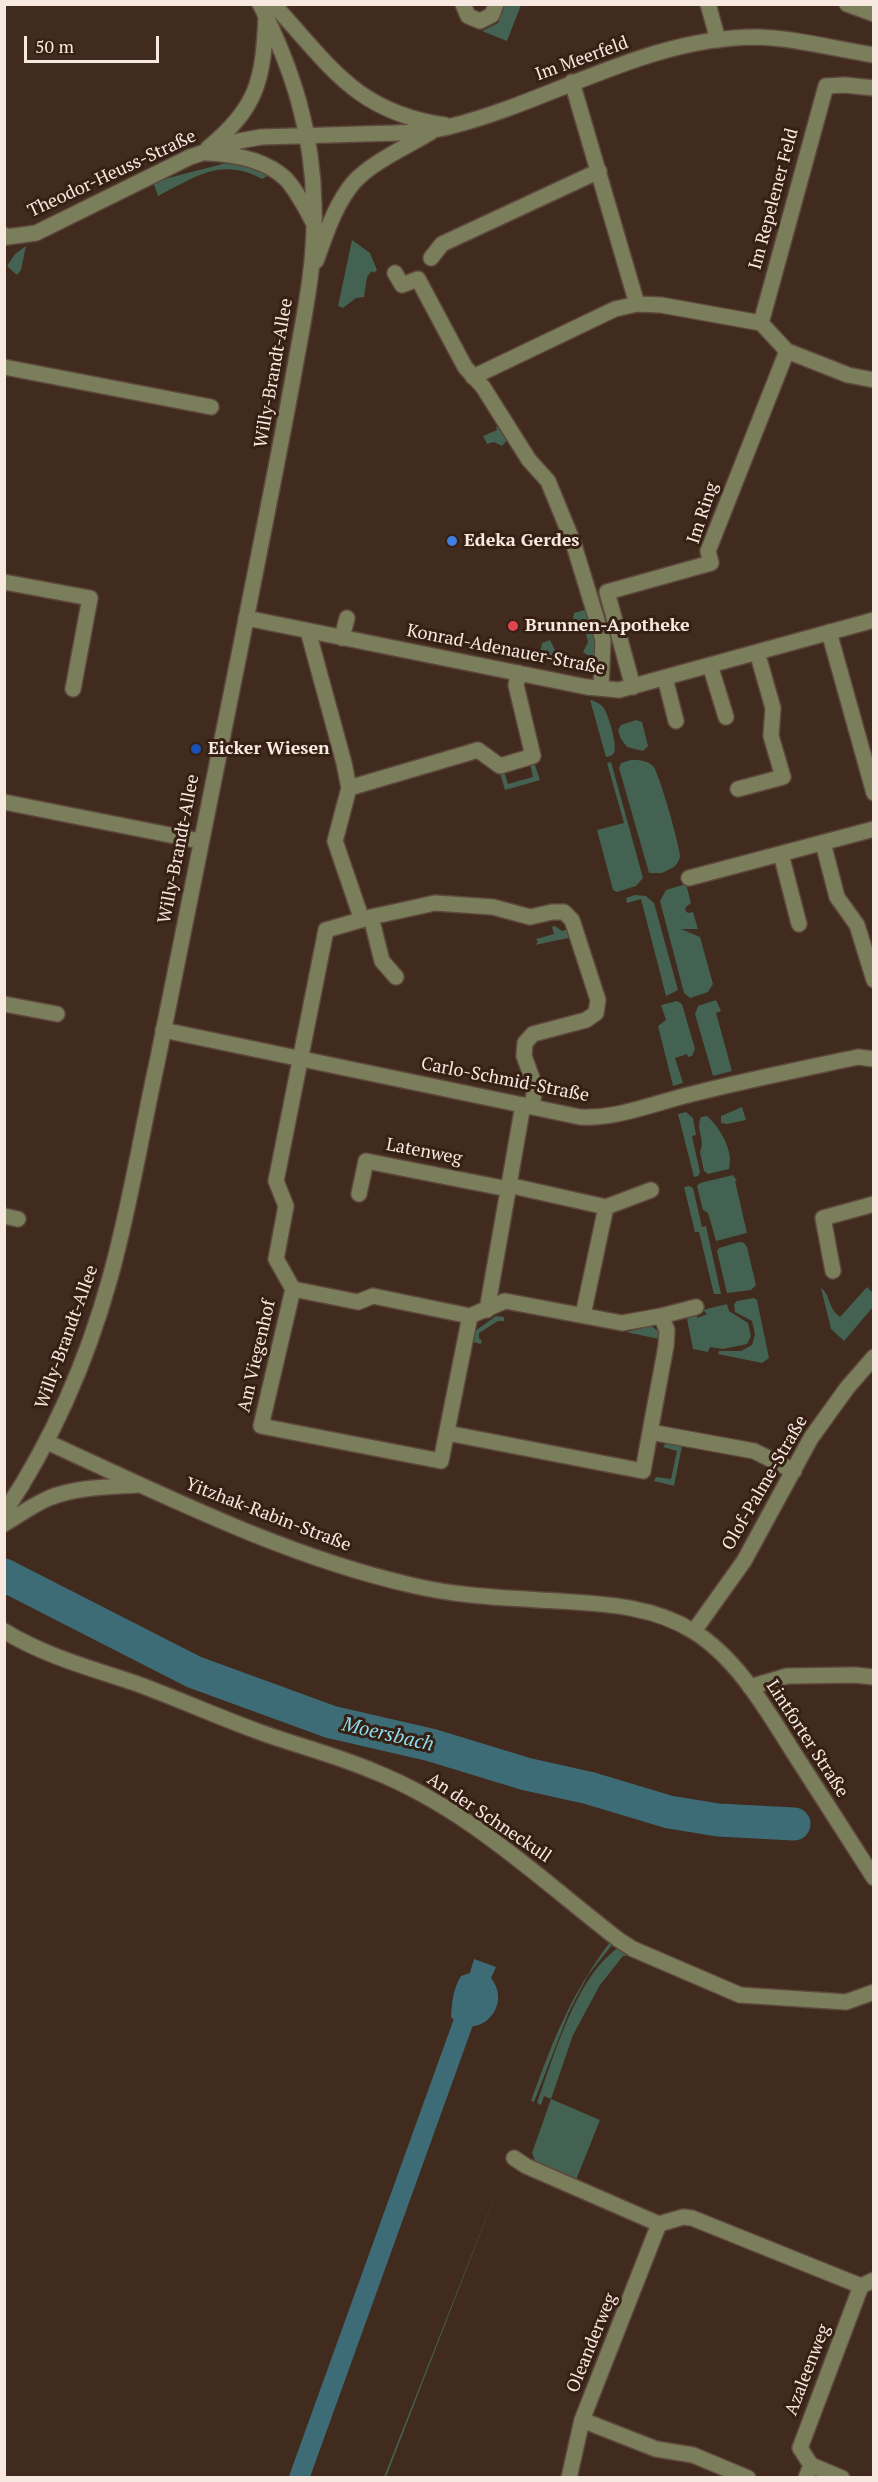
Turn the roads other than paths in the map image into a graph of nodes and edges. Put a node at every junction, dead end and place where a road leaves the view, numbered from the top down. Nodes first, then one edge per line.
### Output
1 (463, 4) edge
2 (496, 4) edge
3 (708, 4) edge
4 (849, 5) edge
5 (266, 9) edge
6 (873, 14) edge
7 (718, 40) junction
8 (873, 55) edge
9 (572, 82) junction
10 (873, 88) edge
11 (454, 126) junction
12 (434, 130) junction
13 (307, 136) junction
14 (201, 153) junction
15 (599, 171) junction
16 (314, 223) junction
17 (5, 240) edge
18 (431, 258) dead end
19 (395, 273) dead end
20 (312, 274) junction
21 (637, 304) junction
22 (762, 323) junction
23 (787, 351) junction
24 (4, 367) edge
25 (473, 376) junction
26 (873, 380) edge
27 (211, 407) dead end
28 (4, 582) edge
29 (246, 618) junction
30 (346, 618) dead end
31 (873, 620) edge
32 (308, 631) junction
33 (829, 632) junction
34 (342, 638) junction
35 (757, 652) junction
36 (711, 665) junction
37 (519, 673) junction
38 (665, 678) junction
39 (633, 687) junction
40 (73, 688) dead end
41 (601, 688) junction
42 (726, 717) dead end
43 (676, 721) dead end
44 (348, 788) junction
45 (738, 789) dead end
46 (873, 793) edge
47 (4, 802) edge
48 (873, 829) edge
49 (200, 841) junction
50 (823, 843) junction
51 (781, 854) junction
52 (689, 878) dead end
53 (366, 919) junction
54 (799, 924) dead end
55 (396, 977) dead end
56 (873, 980) edge
57 (4, 1004) edge
58 (57, 1014) dead end
59 (163, 1030) junction
60 (300, 1059) junction
61 (873, 1059) edge
62 (528, 1106) junction
63 (508, 1187) junction
64 (651, 1190) dead end
65 (359, 1194) dead end
66 (873, 1204) edge
67 (606, 1207) junction
68 (833, 1271) dead end
69 (293, 1289) junction
70 (696, 1307) dead end
71 (487, 1310) junction
72 (583, 1315) junction
73 (470, 1316) junction
74 (661, 1316) junction
75 (873, 1357) edge
76 (650, 1432) junction
77 (447, 1434) junction
78 (47, 1442) junction
79 (794, 1471) junction
80 (139, 1484) junction
81 (4, 1513) edge
82 (4, 1524) edge
83 (4, 1631) edge
84 (694, 1631) junction
85 (873, 1677) edge
86 (750, 1687) junction
87 (873, 1878) edge
88 (873, 1992) edge
89 (514, 2158) dead end
90 (659, 2224) junction
91 (867, 2283) edge
92 (582, 2420) junction
93 (808, 2471) edge
94 (569, 2478) edge
95 (748, 2478) edge
96 (842, 2478) edge

1 - 2 street
3 - 7 street
4 - 6 street
5 - 11 street
5 - 13 street, Willy-Brandt-Allee
5 - 14 street
7 - 8 street, Im Meerfeld
7 - 9 street, Im Meerfeld
9 - 11 street, Im Meerfeld
9 - 15 street
10 - 22 street, Im Repelener Feld
11 - 12 street, Im Meerfeld
12 - 13 street, Im Meerfeld
12 - 20 street
13 - 14 street, Theodor-Heuss-Straße
13 - 16 street, Willy-Brandt-Allee
14 - 16 street
14 - 17 street, Theodor-Heuss-Straße
15 - 18 street
15 - 21 street
16 - 20 street, Willy-Brandt-Allee
19 - 25 street
20 - 29 street, Willy-Brandt-Allee
21 - 22 street
21 - 25 street
22 - 23 street
23 - 26 street
23 - 39 street, Im Ring
24 - 27 street
25 - 41 street
28 - 40 street
29 - 32 street, Konrad-Adenauer-Straße
29 - 49 street, Willy-Brandt-Allee
30 - 34 street
31 - 33 street, Konrad-Adenauer-Straße
32 - 34 street, Konrad-Adenauer-Straße
32 - 44 street
33 - 35 street, Konrad-Adenauer-Straße
33 - 46 street
34 - 37 street, Konrad-Adenauer-Straße
35 - 36 street, Konrad-Adenauer-Straße
35 - 45 street
36 - 38 street, Konrad-Adenauer-Straße
36 - 42 street
37 - 41 street, Konrad-Adenauer-Straße
37 - 44 street
38 - 39 street, Konrad-Adenauer-Straße
38 - 43 street
39 - 41 street, Konrad-Adenauer-Straße
44 - 53 street
47 - 49 street
48 - 50 street
49 - 59 street, Willy-Brandt-Allee
50 - 51 street
50 - 56 street
51 - 52 street
51 - 54 street
53 - 55 street
53 - 60 street, Am Viegenhof
53 - 62 street
57 - 58 street
59 - 60 street, Carlo-Schmid-Straße
59 - 78 street, Willy-Brandt-Allee
60 - 62 street, Carlo-Schmid-Straße
60 - 69 street, Am Viegenhof
61 - 62 street, Carlo-Schmid-Straße
62 - 63 street
63 - 65 street, Latenweg
63 - 67 street
63 - 71 street
64 - 67 street
66 - 68 street
67 - 72 street
69 - 73 street
69 - 77 street, Am Viegenhof
70 - 74 street
71 - 72 street
71 - 73 street
72 - 74 street
73 - 77 street, Am Viegenhof
74 - 76 street
75 - 79 street, Olof-Palme-Straße
76 - 77 street
76 - 79 street
78 - 80 street, Yitzhak-Rabin-Straße
78 - 81 street, Willy-Brandt-Allee
79 - 84 street, Olof-Palme-Straße
80 - 82 street
80 - 84 street, Yitzhak-Rabin-Straße
83 - 88 street, An der Schneckull
84 - 86 street, Lintforter Straße
85 - 86 street
86 - 87 street, Lintforter Straße
89 - 90 street
90 - 91 street
90 - 92 street, Oleanderweg
91 - 93 street, Azaleenweg
92 - 94 street, Oleanderweg
92 - 95 street
93 - 96 street, Azaleenweg

